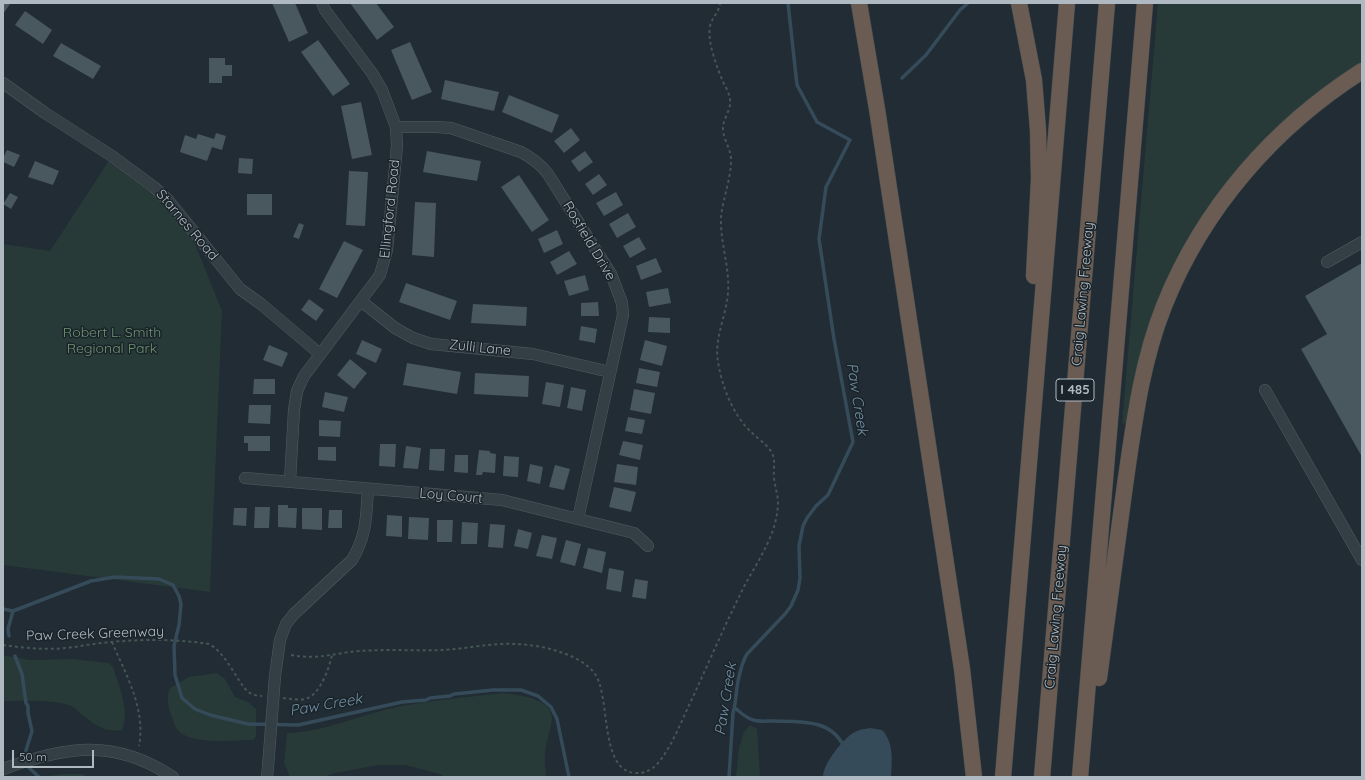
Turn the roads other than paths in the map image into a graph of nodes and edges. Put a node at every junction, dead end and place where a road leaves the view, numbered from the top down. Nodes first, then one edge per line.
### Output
1 (322, 3) edge
2 (859, 3) edge
3 (1019, 3) edge
4 (1067, 3) edge
5 (1107, 3) edge
6 (1145, 3) edge
7 (1362, 71) edge
8 (3, 83) edge
9 (396, 127) junction
10 (1362, 242) edge
11 (1327, 262) dead end
12 (361, 301) junction
13 (320, 354) junction
14 (610, 372) junction
15 (1265, 390) dead end
16 (1029, 453) junction
17 (245, 478) dead end
18 (290, 481) junction
19 (368, 489) junction
20 (578, 518) junction
21 (648, 546) dead end
22 (1362, 560) edge
23 (1082, 760) junction
24 (3, 769) edge
25 (267, 772) edge
26 (173, 777) edge
27 (974, 777) edge
28 (1003, 777) edge
29 (1042, 777) edge
30 (1080, 777) edge

1 - 9 street, Ellingford Road
2 - 27 highway
3 - 16 highway
4 - 16 highway, I 485
5 - 29 highway, Craig Lawing Freeway / I 485
6 - 23 highway
7 - 23 highway
8 - 13 street, Starnes Road
9 - 12 street, Ellingford Road
9 - 14 street, Rosfield Drive
10 - 11 street
12 - 13 street, Ellingford Road
12 - 14 street, Zulli Lane
13 - 18 street, Ellingford Road
14 - 20 street, Rosfield Drive
15 - 22 street
16 - 28 highway, I 485
17 - 18 street, Loy Court
18 - 19 street, Loy Court
19 - 20 street, Loy Court
19 - 25 street, bridge
20 - 21 street, Loy Court
23 - 30 highway
24 - 26 street

